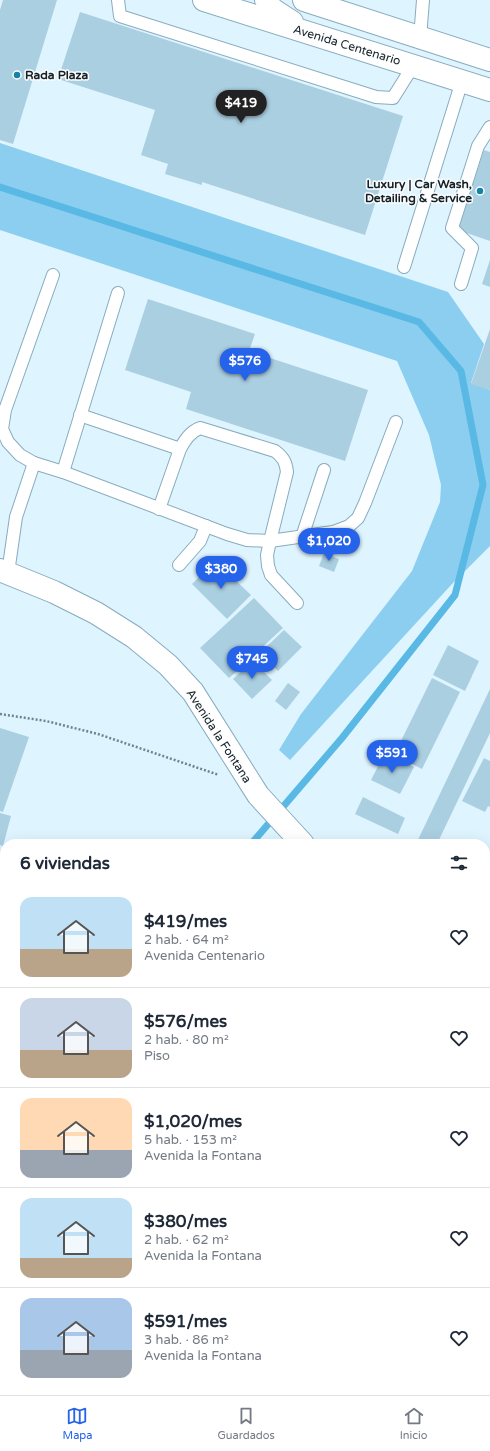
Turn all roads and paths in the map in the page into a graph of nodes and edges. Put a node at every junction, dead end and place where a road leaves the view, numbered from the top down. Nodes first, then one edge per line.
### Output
1 (118, 0) edge
2 (204, 0) edge
3 (266, 0) edge
4 (423, 0) edge
5 (317, 2) edge
6 (310, 34) junction
7 (420, 38) junction
8 (490, 60) edge
9 (413, 66) junction
10 (462, 81) junction
11 (490, 90) edge
12 (490, 127) edge
13 (404, 267) dead end
14 (53, 275) dead end
15 (461, 284) dead end
16 (118, 293) dead end
17 (80, 415) junction
18 (396, 422) dead end
19 (180, 449) junction
20 (34, 463) junction
21 (324, 470) dead end
22 (63, 472) junction
23 (159, 509) junction
24 (206, 526) junction
25 (302, 537) junction
26 (270, 541) junction
27 (179, 565) dead end
28 (4, 571) edge
29 (297, 603) dead end
30 (0, 714) edge
31 (256, 792) junction
32 (298, 839) edge

1 - 9 lane
2 - 6 main road, Avenida Centenario
3 - 6 main road
4 - 7 lane
5 - 7 main road
6 - 9 main road, Avenida Centenario
7 - 8 main road
9 - 10 main road, Avenida Centenario
10 - 11 main road, Avenida Centenario
10 - 13 lane
12 - 15 lane
14 - 20 lane
16 - 17 lane
17 - 19 lane
17 - 22 lane
18 - 25 lane
19 - 23 lane
19 - 26 lane
20 - 22 lane
20 - 28 lane
21 - 25 lane
22 - 23 lane
23 - 24 lane
24 - 26 lane
24 - 27 lane
25 - 26 lane
26 - 29 lane
28 - 31 main road, Avenida la Fontana
30 - 31 path
31 - 32 main road, Avenida la Fontana

